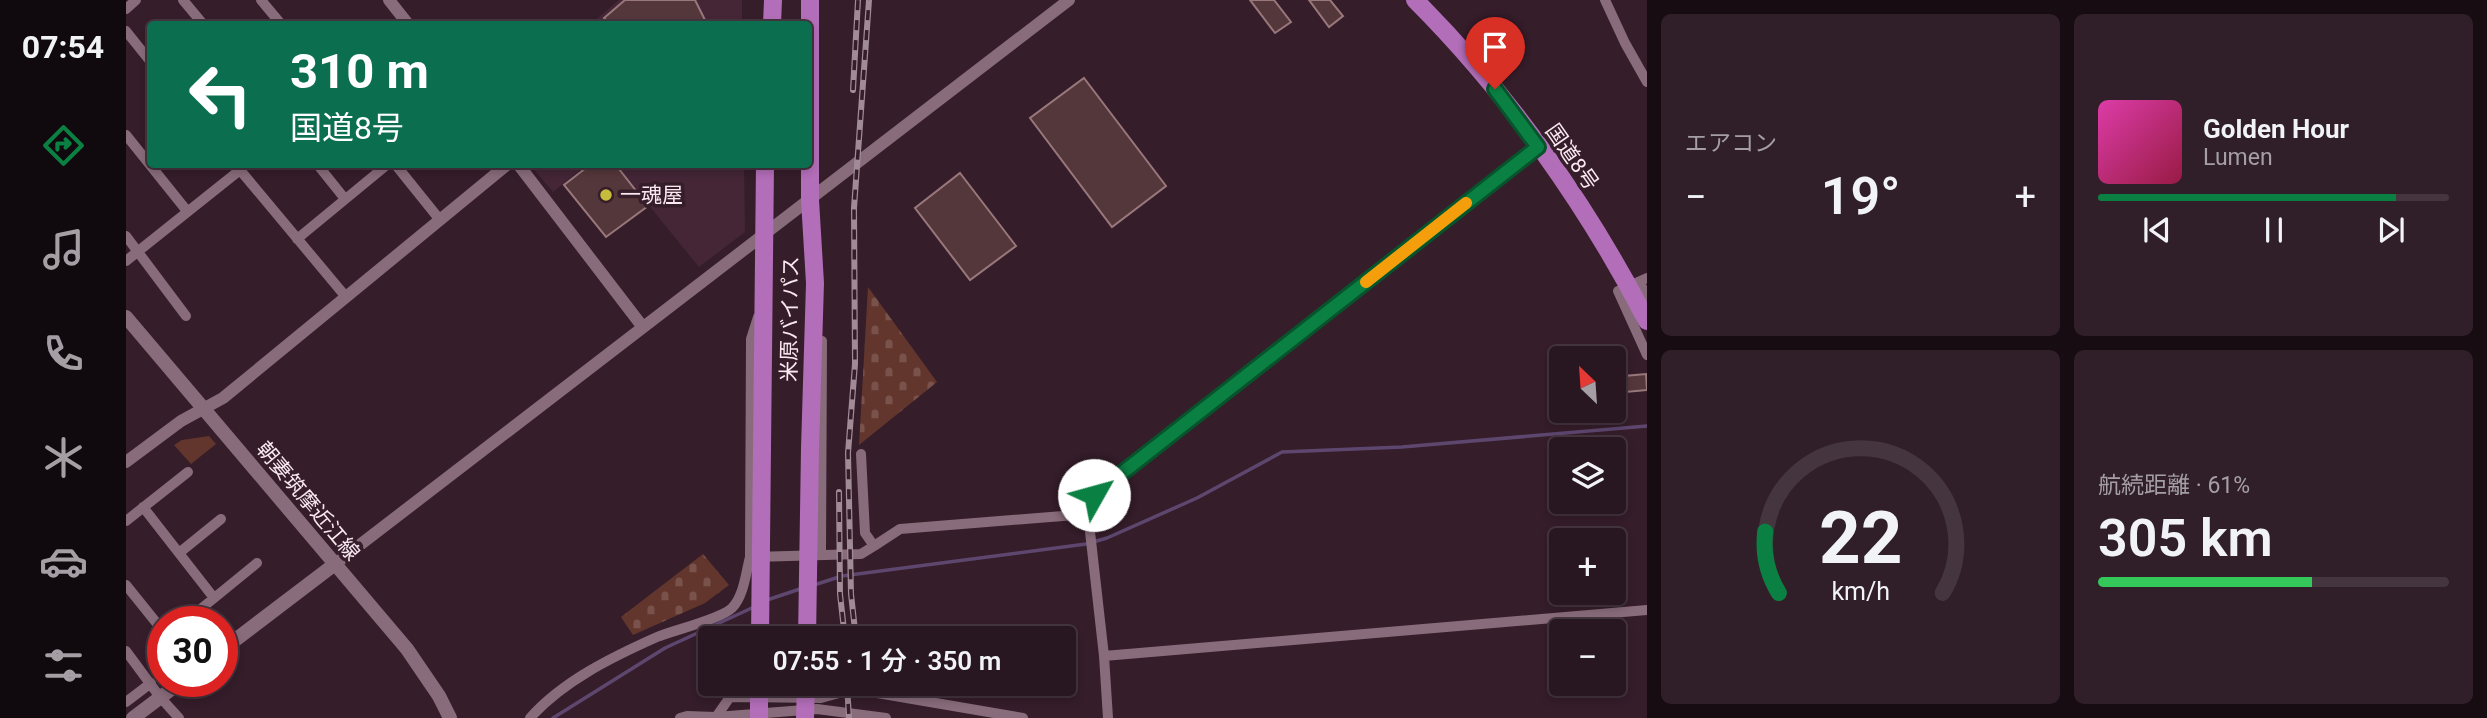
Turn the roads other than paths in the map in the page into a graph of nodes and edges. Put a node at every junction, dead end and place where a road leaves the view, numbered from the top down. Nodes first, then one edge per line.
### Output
1 (136, 0) edge
2 (261, 0) edge
3 (389, 0) edge
4 (773, 0) edge
5 (810, 0) edge
6 (1069, 0) edge
7 (1415, 0) edge
8 (1605, 0) edge
9 (187, 1) edge
10 (126, 9) edge
11 (201, 21) edge
12 (278, 21) edge
13 (406, 21) edge
14 (772, 21) edge
15 (810, 21) edge
16 (126, 31) edge
17 (147, 57) edge
18 (1647, 82) edge
19 (126, 135) edge
20 (1538, 147) junction
21 (147, 161) edge
22 (152, 168) edge
23 (236, 168) edge
24 (238, 168) edge
25 (320, 168) edge
26 (383, 168) edge
27 (398, 168) edge
28 (503, 168) edge
29 (521, 168) edge
30 (765, 168) edge
31 (810, 168) edge
32 (345, 199) junction
33 (810, 200) junction
34 (187, 211) junction
35 (440, 220) junction
36 (126, 236) edge
37 (763, 236) junction
38 (297, 239) junction
39 (138, 252) junction
40 (126, 261) edge
41 (1638, 282) edge
42 (816, 283) junction
43 (1647, 296) edge
44 (346, 298) junction
45 (763, 301) junction
46 (186, 316) dead end
47 (126, 317) edge
48 (1647, 321) edge
49 (642, 326) junction
50 (1647, 355) edge
51 (204, 410) junction
52 (861, 454) dead end
53 (126, 462) edge
54 (188, 472) dead end
55 (143, 507) junction
56 (1088, 514) junction
57 (221, 519) dead end
58 (126, 521) edge
59 (874, 545) junction
60 (179, 553) junction
61 (821, 555) junction
62 (755, 557) junction
63 (257, 563) dead end
64 (335, 564) junction
65 (126, 585) edge
66 (214, 598) junction
67 (204, 606) edge
68 (1647, 610) edge
69 (147, 611) edge
70 (759, 626) edge
71 (807, 626) edge
72 (238, 638) edge
73 (126, 651) edge
74 (1104, 656) junction
75 (147, 678) edge
76 (147, 686) edge
77 (760, 696) edge
78 (806, 696) edge
79 (126, 702) edge
80 (166, 708) edge
81 (716, 717) edge
82 (133, 718) edge
83 (179, 718) edge
84 (450, 718) edge
85 (530, 718) edge
86 (680, 718) edge
87 (759, 718) edge
88 (805, 718) edge
89 (886, 718) edge
90 (1023, 718) edge
91 (1108, 718) edge

1 - 10 street
2 - 12 street
3 - 13 street
4 - 14 highway
5 - 15 highway, 米原バイパス
6 - 33 street
7 - 20 highway, 国道8号
8 - 18 street
9 - 11 street
16 - 17 street
19 - 21 street
20 - 41 highway, 国道8号
20 - 56 street
22 - 34 street
23 - 34 street
24 - 38 street
25 - 32 street
26 - 32 street
27 - 35 street
28 - 35 street
29 - 49 street
30 - 37 highway, 米原バイパス
31 - 33 highway, 米原バイパス
32 - 38 street
33 - 37 street
33 - 42 highway, 米原バイパス
34 - 39 street
35 - 44 street
36 - 39 street
37 - 45 highway, 米原バイパス
37 - 49 street
38 - 44 street
39 - 40 street
39 - 46 street
41 - 43 street
41 - 48 highway, 国道8号
41 - 50 street
42 - 61 street
42 - 71 highway, 米原バイパス
44 - 51 street
45 - 62 highway, 米原バイパス
45 - 62 street
47 - 51 main road, 朝妻筑摩近江線
49 - 64 street
51 - 53 street
51 - 64 main road, 朝妻筑摩近江線
52 - 59 street
54 - 55 street
55 - 58 street
55 - 60 street
56 - 59 street
56 - 74 street
57 - 60 street
59 - 61 street
60 - 66 street
61 - 62 street
62 - 70 highway, 米原バイパス
62 - 85 street
63 - 66 street
64 - 72 main road
64 - 84 main road, 朝妻筑摩近江線
65 - 69 street
66 - 67 street
68 - 74 street
73 - 75 street
74 - 91 street
76 - 79 street
77 - 87 highway
78 - 88 highway
80 - 82 main road
80 - 83 street
81 - 86 street
81 - 89 street
81 - 90 street

